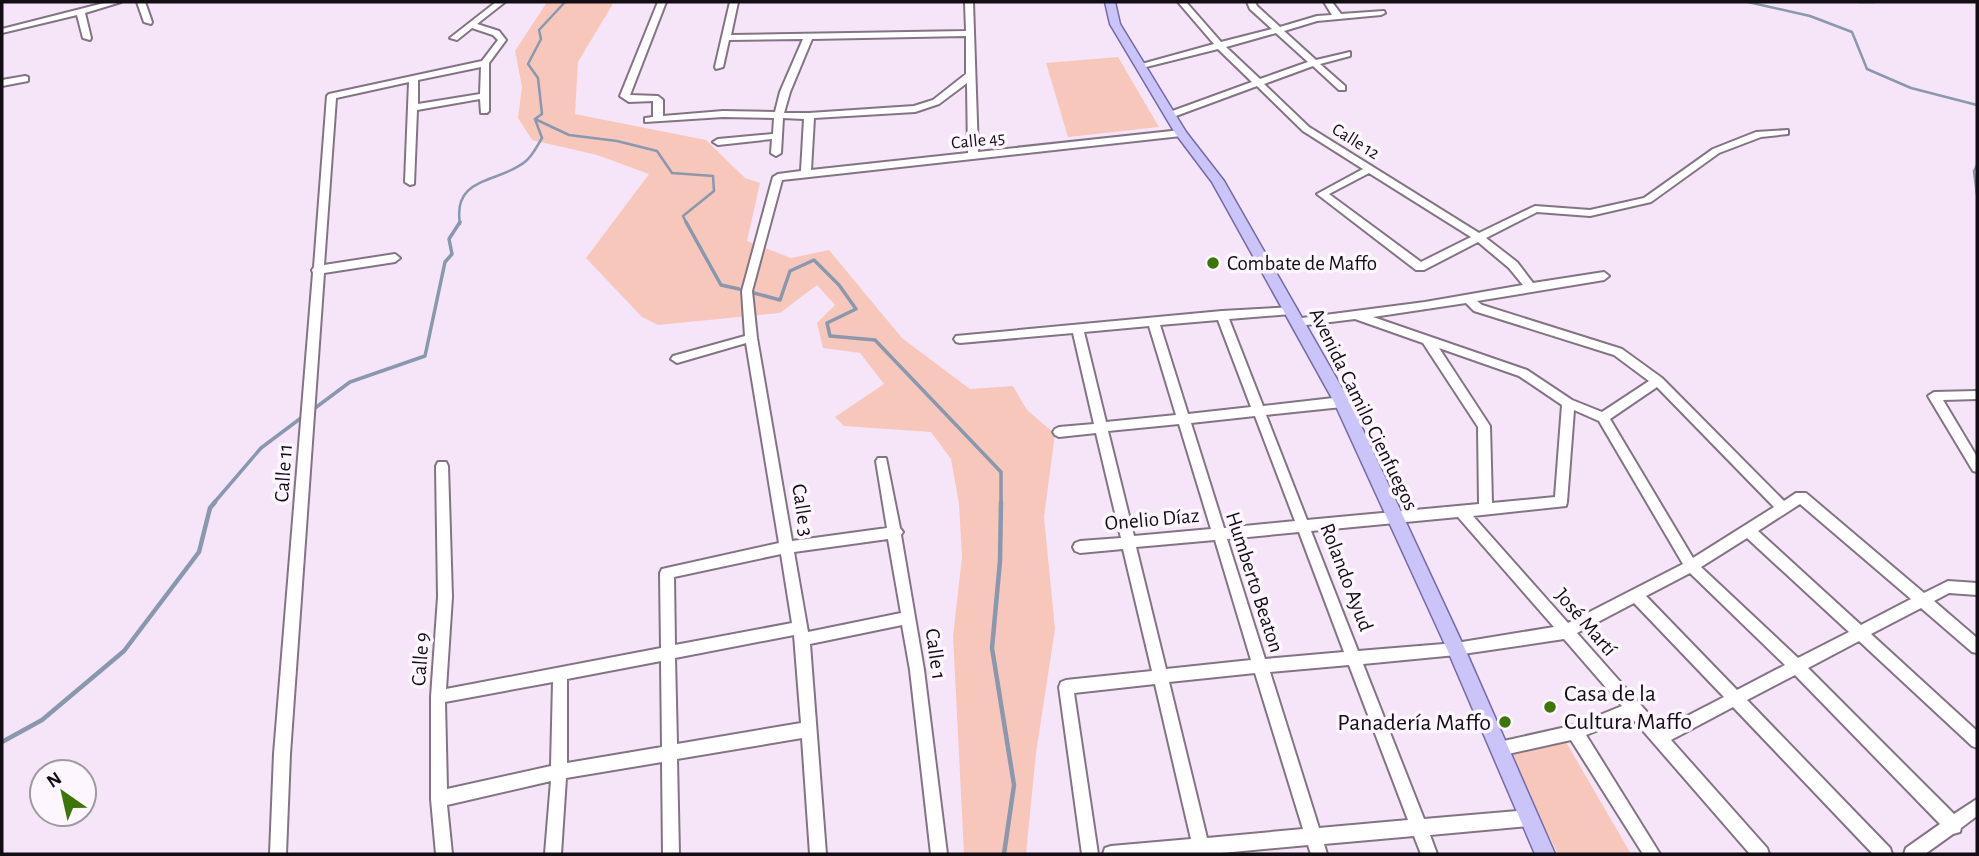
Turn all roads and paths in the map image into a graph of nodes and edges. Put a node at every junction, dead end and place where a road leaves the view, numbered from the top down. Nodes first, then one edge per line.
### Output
1 (117, 2) edge
2 (141, 2) edge
3 (501, 2) edge
4 (662, 2) edge
5 (734, 2) edge
6 (969, 2) edge
7 (1110, 2) edge
8 (1182, 2) edge
9 (1251, 2) edge
10 (1328, 2) edge
11 (80, 10) junction
12 (1381, 13) dead end
13 (1336, 16) junction
14 (148, 22) dead end
15 (471, 25) junction
16 (1277, 30) junction
17 (2, 31) edge
18 (971, 33) junction
19 (809, 36) junction
20 (87, 38) dead end
21 (454, 38) dead end
22 (725, 38) junction
23 (1218, 44) junction
24 (1347, 54) dead end
25 (485, 63) junction
26 (1313, 63) junction
27 (719, 67) dead end
28 (1141, 67) junction
29 (970, 76) junction
30 (414, 77) junction
31 (24, 79) dead end
32 (1257, 82) junction
33 (2, 83) edge
34 (1342, 88) dead end
35 (484, 96) junction
36 (413, 108) junction
37 (484, 111) dead end
38 (779, 114) junction
39 (1170, 115) junction
40 (809, 116) junction
41 (1785, 132) dead end
42 (1181, 133) junction
43 (777, 136) junction
44 (718, 142) dead end
45 (776, 153) dead end
46 (973, 157) junction
47 (1370, 169) junction
48 (806, 173) junction
49 (778, 177) joint
50 (410, 181) dead end
51 (1478, 237) junction
52 (395, 258) dead end
53 (317, 270) junction
54 (1604, 276) dead end
55 (1530, 286) junction
56 (1468, 299) junction
57 (1223, 316) junction
58 (1295, 316) junction
59 (1357, 316) junction
60 (1153, 321) junction
61 (1077, 328) junction
62 (751, 338) junction
63 (960, 339) dead end
64 (1429, 343) junction
65 (677, 359) dead end
66 (1658, 381) junction
67 (1977, 395) edge
68 (1342, 402) junction
69 (1568, 403) junction
70 (1261, 412) junction
71 (1603, 418) junction
72 (1184, 419) junction
73 (1103, 428) junction
74 (1059, 432) dead end
75 (882, 461) dead end
76 (442, 466) dead end
77 (1977, 467) edge
78 (1783, 508) junction
79 (1486, 510) junction
80 (1462, 512) junction
81 (1395, 519) junction
82 (1306, 528) junction
83 (1748, 530) junction
84 (896, 532) junction
85 (1218, 534) junction
86 (1129, 543) junction
87 (788, 547) junction
88 (1080, 547) dead end
89 (1691, 566) junction
90 (1977, 589) edge
91 (1637, 596) junction
92 (1924, 601) junction
93 (909, 618) junction
94 (1565, 632) junction
95 (1860, 632) junction
96 (801, 634) junction
97 (1977, 647) edge
98 (1455, 649) junction
99 (668, 651) junction
100 (1355, 657) junction
101 (1260, 666) junction
102 (1797, 667) junction
103 (560, 673) junction
104 (1161, 678) junction
105 (438, 696) junction
106 (1737, 700) junction
107 (1633, 709) junction
108 (810, 729) junction
109 (1575, 732) junction
110 (1660, 738) junction
111 (1977, 741) edge
112 (1499, 748) junction
113 (668, 754) junction
114 (559, 772) junction
115 (439, 799) junction
116 (1977, 807) edge
117 (1529, 818) junction
118 (1954, 826) junction
119 (1419, 828) junction
120 (1314, 837) junction
121 (1203, 851) edge
122 (278, 854) edge
123 (444, 854) edge
124 (553, 854) edge
125 (671, 854) edge
126 (818, 854) edge
127 (939, 854) edge
128 (1090, 854) edge
129 (1111, 854) edge
130 (1319, 854) edge
131 (1429, 854) edge
132 (1545, 854) edge
133 (1652, 854) edge
134 (1761, 854) edge
135 (1884, 854) edge
136 (1912, 854) edge

1 - 11 street
2 - 14 street
3 - 15 street
4 - 38 street
5 - 22 street
6 - 18 street
7 - 28 main road, Avenida Camilo Cienfuegos
8 - 23 street, Calle 12
9 - 16 street
10 - 13 street
11 - 17 street
11 - 20 street
12 - 13 street
13 - 16 street
15 - 21 street
15 - 25 street
16 - 23 street
16 - 26 street
18 - 19 street
18 - 29 street
19 - 22 street
19 - 38 street
22 - 27 street
23 - 28 street
23 - 32 street, Calle 12
24 - 26 street
25 - 30 street
25 - 35 street
26 - 32 street
26 - 34 street
28 - 39 main road, Avenida Camilo Cienfuegos
29 - 40 street
29 - 46 street
30 - 36 street
30 - 53 street, Calle 11
31 - 33 street
32 - 39 street
32 - 47 street, Calle 12
35 - 36 street
35 - 37 street
36 - 50 street
38 - 40 street
38 - 43 street
39 - 42 main road, Avenida Camilo Cienfuegos
40 - 48 street
41 - 51 street
42 - 46 street, Calle 45
42 - 58 main road, Avenida Camilo Cienfuegos
43 - 44 street
43 - 45 street
46 - 48 street, Calle 45
47 - 51 street, Calle 12
47 - 51 street
48 - 49 street, Calle 45
49 - 62 street, Calle 3
51 - 55 street, Calle 12
52 - 53 street
53 - 122 street, Calle 11
54 - 55 street
55 - 56 street
56 - 59 street
56 - 66 street
57 - 58 street
57 - 60 street
57 - 70 street, Rolando Ayud
58 - 59 street
58 - 68 main road, Avenida Camilo Cienfuegos
59 - 64 street
60 - 61 street
60 - 72 street, Humberto Beaton
61 - 63 street
61 - 73 street
62 - 65 street
62 - 87 street, Calle 3
64 - 69 street
64 - 79 street
66 - 71 street
66 - 78 street
67 - 77 street
68 - 70 street
68 - 81 main road, Avenida Camilo Cienfuegos
69 - 71 street
69 - 79 street, Onelio Díaz
70 - 72 street
70 - 82 street, Rolando Ayud
71 - 89 street
72 - 73 street
72 - 85 street, Humberto Beaton
73 - 74 street
73 - 86 street
75 - 84 street, Calle 1
76 - 105 street, Calle 9
78 - 83 street
78 - 92 street
79 - 80 street, Onelio Díaz
80 - 81 street, Onelio Díaz
80 - 94 street, José Martí
81 - 82 street, Onelio Díaz
81 - 98 main road, Avenida Camilo Cienfuegos
82 - 85 street, Onelio Díaz
82 - 100 street, Rolando Ayud
83 - 89 street
83 - 95 street
84 - 87 street
84 - 93 street, Calle 1
85 - 86 street, Onelio Díaz
85 - 101 street, Humberto Beaton
86 - 88 street, Onelio Díaz
86 - 104 street
87 - 96 street, Calle 3
87 - 99 street
89 - 91 street
89 - 102 street
90 - 92 street
91 - 94 street
91 - 106 street
92 - 95 street
92 - 97 street
93 - 96 street
93 - 127 street, Calle 1
94 - 98 street
94 - 107 street, José Martí
95 - 102 street
95 - 111 street
96 - 99 street
96 - 108 street, Calle 3
98 - 100 street
98 - 112 main road, Avenida Camilo Cienfuegos
99 - 103 street
99 - 113 street
100 - 101 street
100 - 119 street, Rolando Ayud
101 - 104 street
101 - 120 street, Humberto Beaton
102 - 106 street
102 - 118 street
103 - 105 street
103 - 114 street
104 - 121 street
104 - 128 street
105 - 115 street, Calle 9
106 - 110 street
106 - 135 street
107 - 109 street
107 - 110 street, José Martí
108 - 113 street
108 - 126 street, Calle 3
109 - 112 street
109 - 133 street
110 - 134 street, José Martí
112 - 117 main road, Avenida Camilo Cienfuegos
113 - 114 street
113 - 125 street
114 - 115 street
114 - 124 street
115 - 123 street, Calle 9
116 - 118 street
117 - 119 street
117 - 132 main road, Avenida Camilo Cienfuegos
118 - 136 street
119 - 120 street
119 - 131 street, Rolando Ayud
120 - 121 street
120 - 130 street, Humberto Beaton
121 - 129 street

